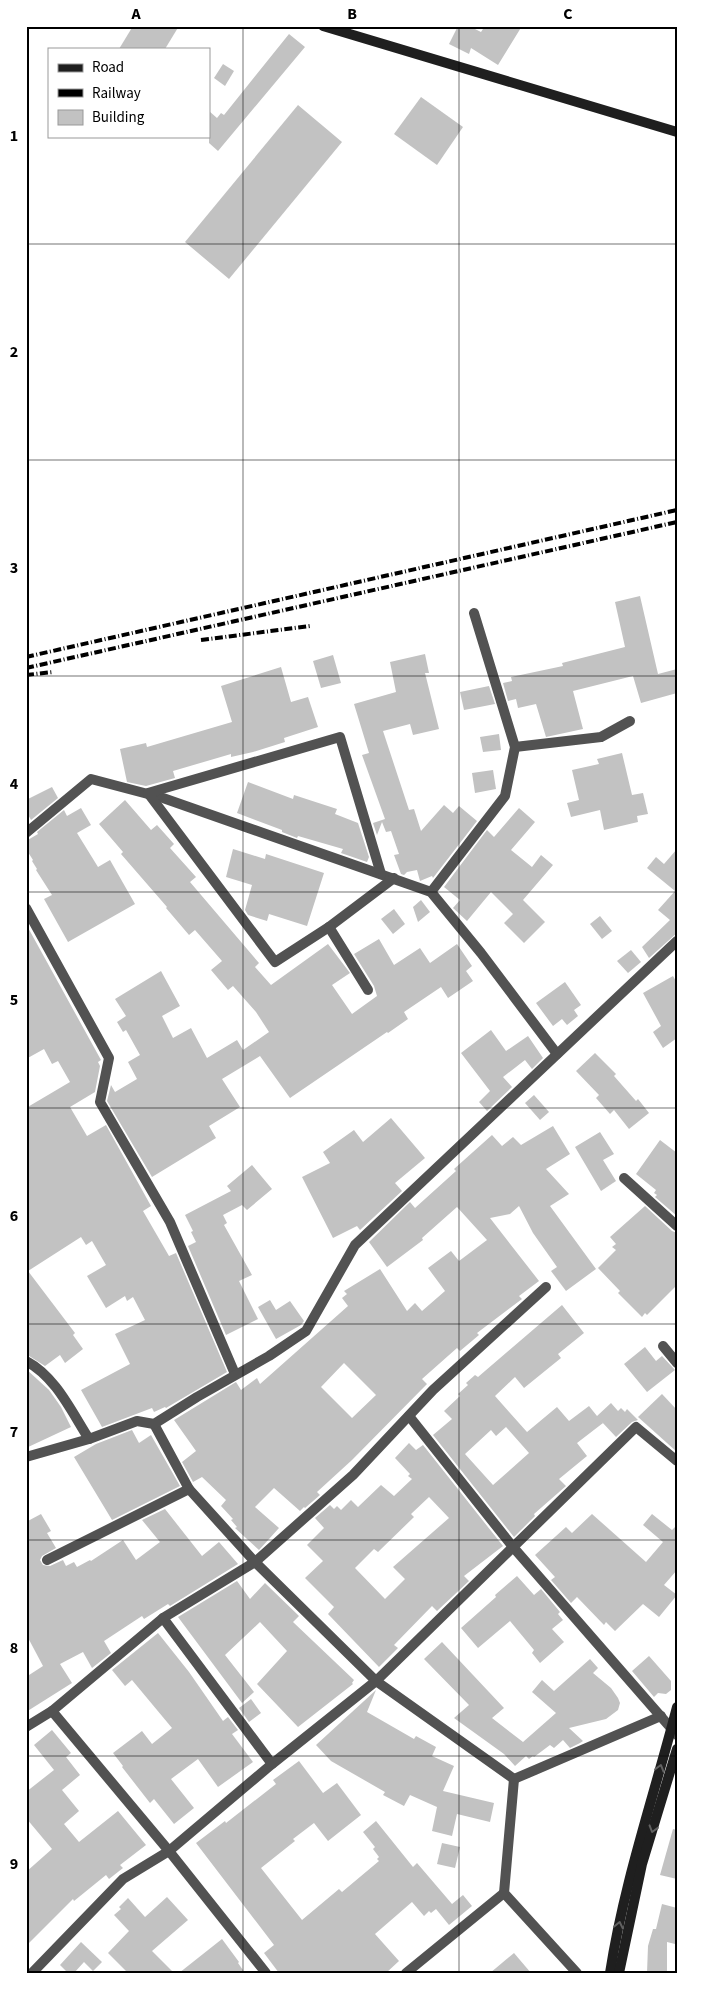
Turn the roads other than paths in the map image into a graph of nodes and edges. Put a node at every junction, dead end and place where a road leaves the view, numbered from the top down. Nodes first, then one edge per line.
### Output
1 (323, 26) edge
2 (677, 132) edge
3 (474, 612) dead end
4 (630, 721) dead end
5 (515, 747) junction
6 (148, 793) junction
7 (26, 833) edge
8 (381, 874) junction
9 (394, 878) junction
10 (431, 892) junction
11 (26, 908) edge
12 (329, 927) junction
13 (677, 941) edge
14 (368, 990) dead end
15 (557, 1054) junction
16 (624, 1178) dead end
17 (677, 1226) edge
18 (546, 1287) dead end
19 (662, 1346) dead end
20 (26, 1361) edge
21 (677, 1363) edge
22 (235, 1374) junction
23 (409, 1416) junction
24 (154, 1424) junction
25 (89, 1439) junction
26 (26, 1457) edge
27 (677, 1461) edge
28 (190, 1489) junction
29 (513, 1547) junction
30 (47, 1560) dead end
31 (255, 1562) junction
32 (163, 1618) junction
33 (376, 1681) junction
34 (677, 1707) edge
35 (52, 1711) junction
36 (660, 1716) junction
37 (26, 1727) edge
38 (674, 1731) edge
39 (677, 1749) edge
40 (272, 1764) junction
41 (514, 1779) junction
42 (169, 1851) junction
43 (504, 1893) junction
44 (32, 1973) edge
45 (266, 1973) edge
46 (406, 1973) edge
47 (578, 1973) edge
48 (610, 1973) edge
49 (619, 1973) edge

1 - 2 street
3 - 5 street
4 - 5 street
5 - 10 street
6 - 7 street
6 - 8 street
6 - 8 street
6 - 12 street
8 - 9 street
9 - 10 street
9 - 12 street
10 - 15 street
11 - 22 street
12 - 14 street
13 - 15 street
15 - 22 street
16 - 17 street
18 - 23 street
19 - 21 street
20 - 25 street
22 - 24 street
23 - 29 street
23 - 31 street
24 - 25 street
24 - 28 street
25 - 26 street
27 - 29 street
28 - 30 street
28 - 31 street
29 - 33 street
29 - 36 street
31 - 32 street
31 - 33 street
32 - 35 street
32 - 40 street
33 - 40 street
33 - 41 street
34 - 38 street
35 - 37 street
35 - 42 street
36 - 38 street
36 - 41 street
48 -> 38 street
39 -> 49 street
40 - 42 street
41 - 43 street
42 - 44 street
42 - 45 street
43 - 46 street
43 - 47 street

